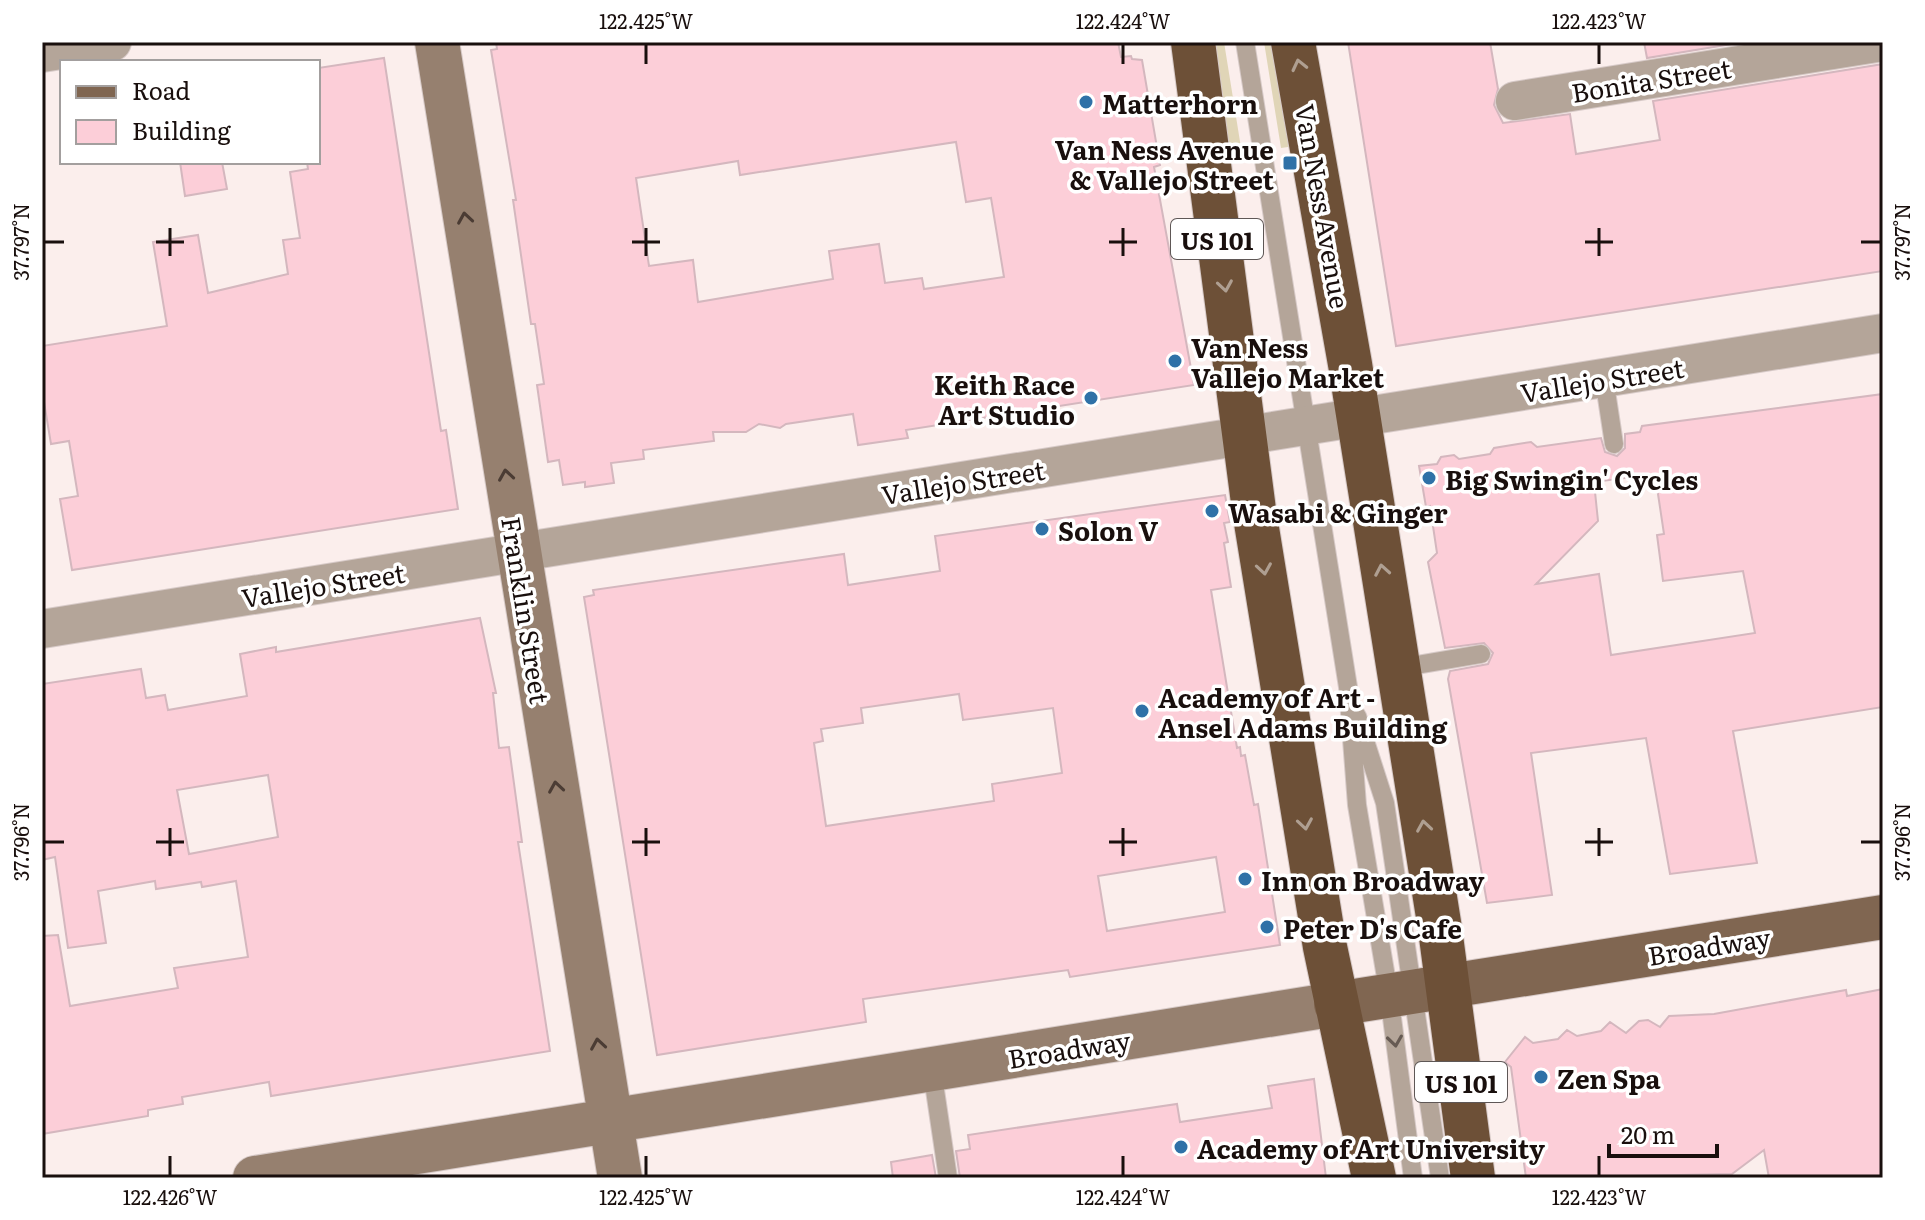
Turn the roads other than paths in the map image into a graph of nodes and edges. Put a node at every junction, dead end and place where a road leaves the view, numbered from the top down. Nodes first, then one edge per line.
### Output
1 (112, 42) edge
2 (437, 42) edge
3 (1193, 42) edge
4 (1245, 42) edge
5 (1293, 42) edge
6 (1883, 42) edge
7 (42, 53) edge
8 (1515, 101) dead end
9 (1883, 333) edge
10 (1604, 378) junction
11 (1357, 418) junction
12 (1307, 426) junction
13 (1246, 436) junction
14 (1614, 444) dead end
15 (518, 553) junction
16 (42, 629) edge
17 (1481, 654) dead end
18 (1399, 668) junction
19 (1348, 687) junction
20 (1883, 917) edge
21 (1417, 991) junction
22 (1336, 1004) junction
23 (932, 1070) junction
24 (610, 1121) junction
25 (255, 1178) edge
26 (620, 1178) edge
27 (948, 1178) edge
28 (1374, 1178) edge
29 (1413, 1178) edge
30 (1440, 1178) edge
31 (1473, 1178) edge

1 - 7 street
15 -> 2 main road, Franklin Street
3 -> 13 highway, US 101
4 - 12 lane
11 -> 5 highway, Van Ness Avenue / US 101
6 - 8 street, Bonita Street
9 - 10 street, Vallejo Street
10 - 11 street, Vallejo Street
10 - 14 lane
11 - 12 street, Vallejo Street
18 -> 11 highway, Van Ness Avenue / US 101
12 - 13 street, Vallejo Street
12 - 19 lane
13 - 15 street, Vallejo Street
13 -> 22 highway, US 101
15 - 16 street, Vallejo Street
24 -> 15 main road, Franklin Street
17 - 18 lane
21 -> 18 highway, Van Ness Avenue / US 101
19 - 21 lane
19 - 21 lane
20 - 21 main road, Broadway
21 - 22 main road, Broadway
21 -> 29 lane
21 - 30 lane
21 - 31 highway, Van Ness Avenue / US 101
22 - 23 main road, Broadway
22 - 28 highway, US 101
23 - 24 main road, Broadway
23 - 27 lane
24 - 25 main road, Broadway
24 - 26 main road, Franklin Street

